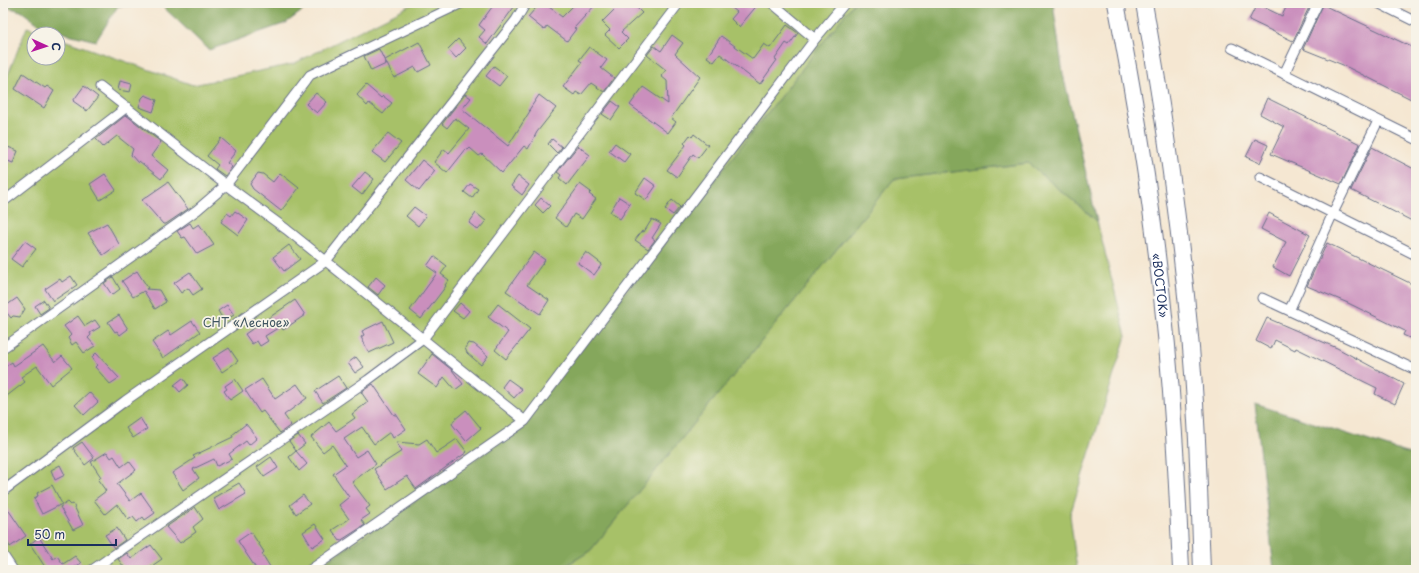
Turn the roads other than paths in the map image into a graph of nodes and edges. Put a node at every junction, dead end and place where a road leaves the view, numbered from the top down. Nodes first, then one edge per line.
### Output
1 (462, 3) edge
2 (526, 3) edge
3 (680, 3) edge
4 (772, 3) edge
5 (845, 3) edge
6 (1116, 3) edge
7 (1144, 3) edge
8 (1318, 3) edge
9 (1378, 3) edge
10 (1416, 22) edge
11 (815, 39) junction
12 (1232, 48) dead end
13 (1284, 74) junction
14 (100, 87) dead end
15 (128, 107) junction
16 (1378, 121) junction
17 (1415, 136) edge
18 (1260, 177) dead end
19 (226, 185) junction
20 (3, 202) edge
21 (1333, 213) junction
22 (1416, 255) edge
23 (326, 261) junction
24 (1262, 298) dead end
25 (1290, 309) junction
26 (423, 339) junction
27 (3, 348) edge
28 (1416, 370) edge
29 (525, 421) junction
30 (3, 491) edge
31 (3, 555) edge
32 (13, 570) edge
33 (92, 570) edge
34 (310, 570) edge
35 (1181, 570) edge
36 (1202, 570) edge

1 - 19 street
2 - 23 street
3 - 26 street
4 - 11 street
5 - 11 street
6 - 35 highway, «ВОСТОК»
7 - 36 highway, «ВОСТОК»
8 - 13 street
9 - 10 street
11 - 29 street
12 - 13 street
13 - 16 street
14 - 15 street
15 - 19 street
15 - 20 street
16 - 17 street
16 - 21 street
18 - 21 street
19 - 23 street
19 - 27 street
21 - 22 street
21 - 25 street
23 - 26 street
23 - 30 street
24 - 25 street
25 - 28 street
26 - 29 street
26 - 33 street
29 - 34 street
31 - 32 street

